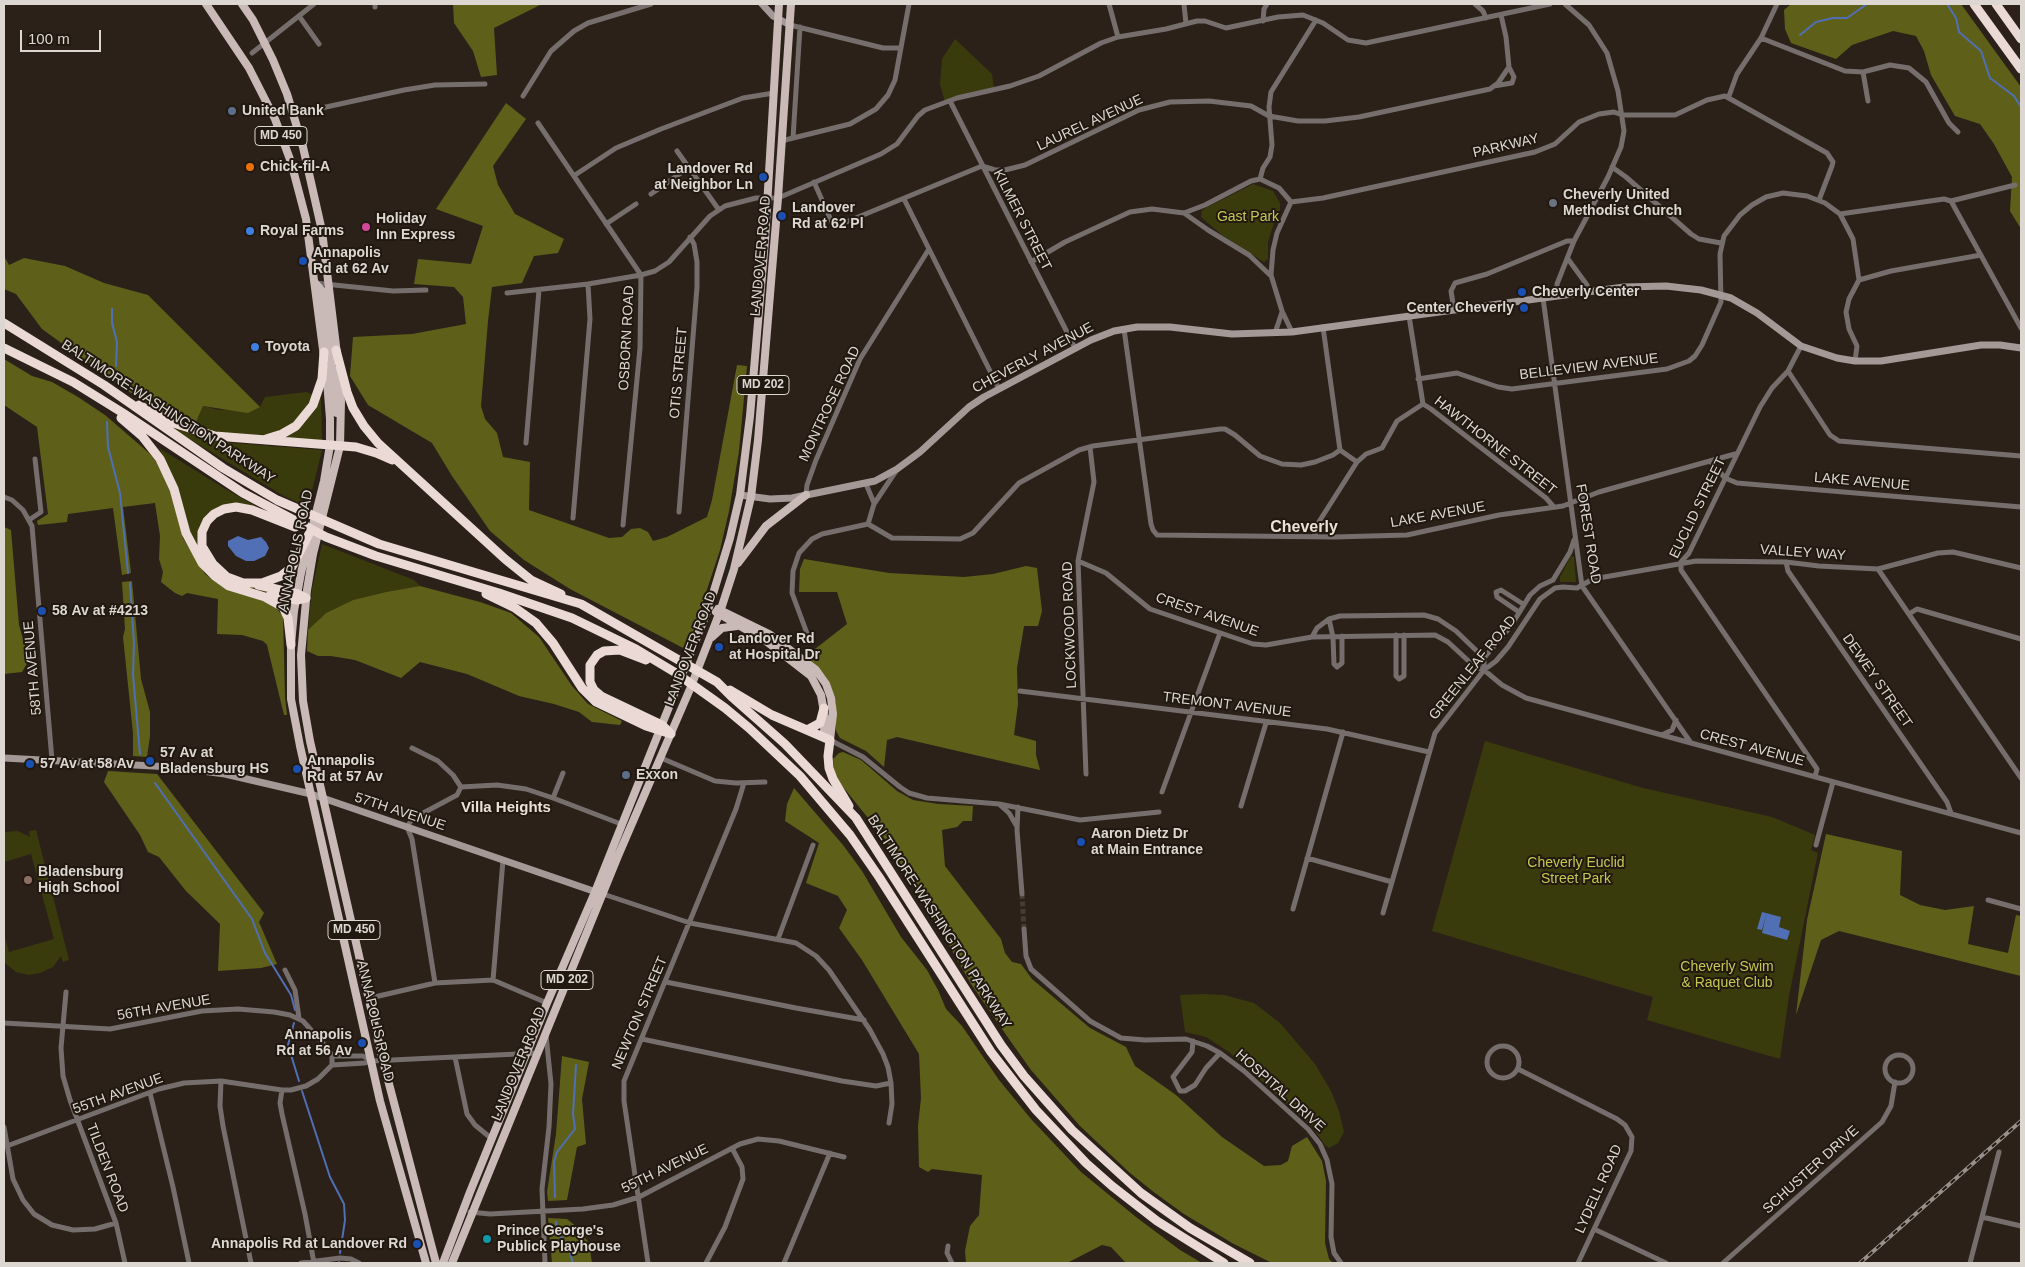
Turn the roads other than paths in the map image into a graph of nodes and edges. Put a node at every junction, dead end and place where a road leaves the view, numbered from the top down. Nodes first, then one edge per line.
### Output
1 (206, 4) edge
2 (242, 4) edge
3 (314, 4) edge
4 (652, 4) edge
5 (762, 4) edge
6 (779, 4) edge
7 (791, 4) edge
8 (909, 4) edge
9 (1109, 4) edge
10 (1184, 4) edge
11 (1267, 4) edge
12 (1476, 4) edge
13 (1550, 4) edge
14 (1565, 4) edge
15 (1777, 4) edge
16 (1974, 4) edge
17 (1996, 4) edge
18 (1501, 15) junction
19 (299, 16) junction
20 (1486, 18) junction
21 (779, 19) junction
22 (1316, 20) junction
23 (1264, 21) junction
24 (790, 24) junction
25 (1186, 24) junction
26 (800, 27) junction
27 (1118, 37) junction
28 (1761, 38) junction
29 (2021, 39) edge
30 (265, 43) junction
31 (319, 44) dead end
32 (901, 48) junction
33 (252, 53) dead end
34 (1509, 67) junction
35 (2021, 69) edge
36 (1863, 72) junction
37 (485, 84) dead end
38 (1494, 86) junction
39 (774, 93) junction
40 (523, 96) dead end
41 (1729, 96) junction
42 (950, 101) junction
43 (1868, 101) dead end
44 (294, 114) junction
45 (1622, 115) junction
46 (1269, 116) junction
47 (538, 123) dead end
48 (1958, 132) dead end
49 (793, 138) junction
50 (782, 141) junction
51 (677, 151) dead end
52 (982, 166) junction
53 (1612, 167) junction
54 (688, 168) junction
55 (575, 175) junction
56 (1260, 179) junction
57 (814, 182) junction
58 (2015, 185) dead end
59 (651, 194) dead end
60 (767, 197) junction
61 (778, 198) junction
62 (904, 199) junction
63 (1819, 200) junction
64 (1951, 201) junction
65 (1291, 202) junction
66 (636, 204) dead end
67 (718, 210) junction
68 (1184, 213) junction
69 (1840, 214) junction
70 (606, 224) junction
71 (690, 237) junction
72 (1574, 241) junction
73 (1721, 243) junction
74 (929, 249) junction
75 (1981, 255) junction
76 (1568, 259) junction
77 (1031, 262) junction
78 (1271, 275) junction
79 (641, 276) junction
80 (1859, 280) junction
81 (315, 283) junction
82 (588, 284) junction
83 (329, 285) junction
84 (426, 290) dead end
85 (539, 290) junction
86 (1590, 292) junction
87 (507, 293) dead end
88 (1722, 295) junction
89 (1557, 296) junction
90 (1544, 298) junction
91 (1454, 310) junction
92 (1282, 311) junction
93 (1409, 316) junction
94 (4, 323) edge
95 (1323, 327) junction
96 (2021, 328) edge
97 (1124, 329) junction
98 (1292, 332) junction
99 (1275, 333) junction
100 (1801, 346) junction
101 (4, 348) edge
102 (1075, 348) junction
103 (2021, 348) edge
104 (336, 350) junction
105 (324, 352) junction
106 (1855, 361) junction
107 (1788, 371) junction
108 (1418, 379) junction
109 (1555, 382) junction
110 (104, 385) junction
111 (998, 389) junction
112 (85, 390) junction
113 (1422, 404) junction
114 (341, 431) junction
115 (1140, 439) junction
116 (252, 440) junction
117 (526, 443) dead end
118 (330, 446) junction
119 (340, 446) junction
120 (1090, 447) junction
121 (1340, 450) junction
122 (1735, 454) junction
123 (2021, 456) edge
124 (35, 459) dead end
125 (1710, 461) junction
126 (1357, 462) junction
127 (404, 466) junction
128 (897, 469) junction
129 (1725, 478) junction
130 (866, 484) junction
131 (806, 495) junction
132 (740, 496) junction
133 (4, 497) edge
134 (751, 497) junction
135 (1571, 502) junction
136 (874, 504) junction
137 (1553, 506) junction
138 (2021, 507) edge
139 (679, 512) dead end
140 (573, 518) dead end
141 (29, 520) junction
142 (868, 524) junction
143 (624, 525) dead end
144 (311, 530) joint
145 (1314, 536) junction
146 (326, 537) junction
147 (1575, 538) junction
148 (305, 548) junction
149 (1078, 561) junction
150 (1681, 562) junction
151 (1786, 562) junction
152 (2021, 568) edge
153 (734, 569) junction
154 (1878, 569) junction
155 (451, 579) junction
156 (1553, 580) junction
157 (1582, 586) junction
158 (252, 588) junction
159 (1555, 588) junction
160 (300, 597) junction
161 (581, 604) junction
162 (1523, 604) junction
163 (709, 607) junction
164 (720, 612) junction
165 (1519, 612) junction
166 (1909, 614) junction
167 (1329, 619) junction
168 (739, 626) junction
169 (1220, 633) junction
170 (1396, 635) junction
171 (1404, 635) junction
172 (808, 636) dead end
173 (1342, 636) junction
174 (1312, 637) junction
175 (1334, 637) junction
176 (710, 639) junction
177 (2021, 640) edge
178 (291, 644) junction
179 (1484, 658) junction
180 (1484, 670) junction
181 (673, 671) junction
182 (717, 682) junction
183 (1020, 691) dead end
184 (1083, 699) junction
185 (824, 708) junction
186 (1191, 712) junction
187 (1676, 720) junction
188 (1266, 723) junction
189 (661, 728) junction
190 (807, 730) junction
191 (1343, 732) junction
192 (671, 734) junction
193 (1662, 735) junction
194 (830, 740) junction
195 (1691, 743) junction
196 (412, 748) dead end
197 (1429, 752) junction
198 (4, 758) edge
199 (661, 758) junction
200 (52, 760) junction
201 (2021, 765) edge
202 (2015, 769) junction
203 (564, 773) dead end
204 (1086, 774) dead end
205 (1815, 777) junction
206 (2021, 778) edge
207 (764, 782) dead end
208 (1834, 782) junction
209 (744, 783) junction
210 (461, 787) junction
211 (1162, 792) dead end
212 (311, 794) junction
213 (554, 798) junction
214 (324, 800) junction
215 (997, 804) junction
216 (1241, 806) dead end
217 (1018, 808) junction
218 (1159, 812) dead end
219 (1950, 813) junction
220 (856, 818) junction
221 (621, 824) junction
222 (407, 826) junction
223 (1017, 830) junction
224 (2021, 833) edge
225 (813, 845) dead end
226 (1816, 846) dead end
227 (1307, 858) junction
228 (503, 860) junction
229 (1392, 882) junction
230 (595, 892) junction
231 (603, 894) junction
232 (1022, 894) tunnel mouth
233 (1988, 900) dead end
234 (1293, 909) dead end
235 (2021, 909) edge
236 (1384, 913) dead end
237 (690, 923) junction
238 (1024, 929) tunnel mouth
239 (778, 939) junction
240 (285, 970) dead end
241 (493, 980) junction
242 (666, 982) junction
243 (435, 983) junction
244 (66, 992) dead end
245 (370, 998) junction
246 (547, 1003) junction
247 (299, 1018) junction
248 (864, 1020) junction
249 (4, 1023) edge
250 (64, 1027) junction
251 (546, 1034) junction
252 (642, 1039) junction
253 (1193, 1041) junction
254 (538, 1053) junction
255 (1220, 1053) junction
256 (527, 1054) junction
257 (332, 1056) junction
258 (455, 1057) junction
259 (371, 1061) junction
260 (383, 1061) junction
261 (332, 1065) junction
262 (1518, 1069) junction
263 (221, 1081) junction
264 (1895, 1082) junction
265 (891, 1083) junction
266 (282, 1090) junction
267 (150, 1093) junction
268 (78, 1121) junction
269 (888, 1123) dead end
270 (4, 1127) edge
271 (492, 1139) junction
272 (7, 1146) junction
273 (732, 1148) junction
274 (1999, 1152) dead end
275 (830, 1153) junction
276 (844, 1157) dead end
277 (639, 1197) junction
278 (463, 1210) junction
279 (542, 1211) junction
280 (472, 1213) junction
281 (1982, 1217) junction
282 (116, 1223) junction
283 (2021, 1226) edge
284 (1594, 1229) junction
285 (948, 1246) dead end
286 (434, 1252) junction
287 (447, 1252) junction
288 (313, 1262) edge
289 (125, 1263) edge
290 (189, 1263) edge
291 (252, 1263) edge
292 (301, 1263) edge
293 (359, 1263) edge
294 (426, 1263) edge
295 (436, 1263) edge
296 (443, 1263) edge
297 (452, 1263) edge
298 (546, 1263) edge
299 (648, 1263) edge
300 (706, 1263) edge
301 (784, 1263) edge
302 (952, 1263) edge
303 (1224, 1263) edge
304 (1250, 1263) edge
305 (1341, 1263) edge
306 (1578, 1263) edge
307 (1666, 1263) edge
308 (1723, 1263) edge
309 (1970, 1263) edge

1 - 81 main road, ANNAPOLIS ROAD / MD 450
2 - 30 main road, ANNAPOLIS ROAD / MD 450
3 - 19 street
4 - 40 street
5 - 21 street
6 - 21 main road, LANDOVER ROAD / MD 202
7 - 24 main road, LANDOVER ROAD / MD 202
8 - 32 street
9 - 27 street
10 - 25 street
11 - 23 street
12 - 20 street
13 - 18 street
14 - 45 street
15 - 28 street
16 - 35 highway
17 - 29 highway
18 - 20 street
18 - 34 street
19 - 30 street
19 - 31 street
20 - 22 street
21 - 24 street
21 - 39 main road, LANDOVER ROAD / MD 202
22 - 23 street
22 - 46 street
23 - 25 street
24 - 26 street
24 - 50 main road, LANDOVER ROAD / MD 202
25 - 27 street
26 - 32 street
26 - 49 street
27 - 42 street
28 - 36 street
28 - 41 street
30 - 33 street
30 - 44 main road, ANNAPOLIS ROAD / MD 450
32 - 49 street
34 - 38 street
34 - 38 street, LAUREL AVENUE
36 - 43 street
36 - 48 street
37 - 44 street
38 - 46 street, LAUREL AVENUE
39 - 55 street
39 - 60 main road, LANDOVER ROAD / MD 202
41 - 45 street, PARKWAY
41 - 63 street
42 - 52 street, KILMER STREET
42 - 57 street
44 - 83 main road, ANNAPOLIS ROAD / MD 450
45 - 53 street
45 - 65 street, PARKWAY
46 - 52 street, LAUREL AVENUE
46 - 56 street
47 - 55 street, OSBORN ROAD
49 - 50 street
50 - 61 main road, LANDOVER ROAD / MD 202
51 - 54 street
52 - 62 street
52 - 77 street, KILMER STREET
53 - 72 street
53 - 73 street
54 - 59 street
54 - 67 street
55 - 70 street, OSBORN ROAD
56 - 65 street
56 - 68 street
57 - 61 street
57 - 62 street
58 - 64 street
60 - 61 street
60 - 67 street
60 - 132 main road, LANDOVER ROAD / MD 202
61 - 134 main road, LANDOVER ROAD / MD 202
62 - 74 street
63 - 69 street
63 - 73 street
64 - 69 street
64 - 75 street
65 - 78 street
66 - 70 street
67 - 71 street
68 - 77 street
68 - 78 street
69 - 80 street
70 - 79 street, OSBORN ROAD
71 - 79 street
71 - 139 street, OTIS STREET
72 - 76 street
72 - 91 street
73 - 88 street
74 - 111 street
74 - 131 street, MONTROSE ROAD
75 - 80 street
75 - 96 street
76 - 86 street
76 - 89 street
77 - 102 street, KILMER STREET
78 - 92 street
79 - 82 street
79 - 143 street, OSBORN ROAD
80 - 106 street
81 - 83 street
81 - 105 main road, ANNAPOLIS ROAD / MD 450
81 - 114 main road
82 - 85 street
82 - 140 street
83 - 84 street
83 - 104 main road, ANNAPOLIS ROAD / MD 450
85 - 87 street
85 - 117 street
86 - 88 street, CHEVERLY AVENUE
86 - 89 street, CHEVERLY AVENUE
88 - 100 street, CHEVERLY AVENUE
88 - 109 street, BELLEVIEW AVENUE
89 - 90 street, CHEVERLY AVENUE
90 - 91 street, CHEVERLY AVENUE
90 - 109 street, FOREST ROAD
91 - 93 street, CHEVERLY AVENUE
92 - 98 street
92 - 99 street
93 - 95 street, CHEVERLY AVENUE
93 - 108 street, HAWTHORNE STREET
94 - 110 highway, BALTIMORE-WASHINGTON PARKWAY
95 - 98 street, CHEVERLY AVENUE
95 - 121 street
97 - 99 street, CHEVERLY AVENUE
97 - 102 street, CHEVERLY AVENUE
97 - 115 street
98 - 99 street, CHEVERLY AVENUE
100 - 106 street, CHEVERLY AVENUE
100 - 107 street, EUCLID STREET
101 - 112 highway, BALTIMORE-WASHINGTON PARKWAY
102 - 111 street, CHEVERLY AVENUE
103 - 106 street, CHEVERLY AVENUE
104 - 114 main road, ANNAPOLIS ROAD / MD 450
104 - 127 highway
105 - 116 highway
105 - 118 main road, ANNAPOLIS ROAD / MD 450
107 - 122 street, EUCLID STREET
107 - 123 street
108 - 109 street, BELLEVIEW AVENUE
108 - 113 street, HAWTHORNE STREET
109 - 135 street, FOREST ROAD
110 - 116 highway
110 - 161 highway, BALTIMORE-WASHINGTON PARKWAY
111 - 128 street, CHEVERLY AVENUE
112 - 146 highway, BALTIMORE-WASHINGTON PARKWAY
112 - 158 highway
113 - 126 street
113 - 137 street, HAWTHORNE STREET
114 - 119 main road, ANNAPOLIS ROAD / MD 450
115 - 120 street
115 - 121 street
115 - 145 street, LAKE AVENUE
116 - 118 highway
118 - 119 highway
118 - 144 main road, ANNAPOLIS ROAD / MD 450
119 - 127 highway
119 - 160 main road, ANNAPOLIS ROAD / MD 450
120 - 142 street
120 - 149 street, LOCKWOOD ROAD
121 - 126 street
122 - 125 street, LAKE AVENUE
122 - 129 street, EUCLID STREET
124 - 141 street
125 - 129 street
125 - 135 street, LAKE AVENUE
126 - 145 street
127 - 161 highway
128 - 130 street, CHEVERLY AVENUE
128 - 136 street
129 - 138 street, LAKE AVENUE
129 - 150 street, EUCLID STREET
130 - 131 street, CHEVERLY AVENUE
130 - 136 street
131 - 134 street, CHEVERLY AVENUE
131 - 153 main road
132 - 134 street, CHEVERLY AVENUE
132 - 163 main road, LANDOVER ROAD / MD 202
133 - 141 street
134 - 153 main road, LANDOVER ROAD / MD 202
135 - 137 street, LAKE AVENUE
135 - 147 street, FOREST ROAD
136 - 142 street
137 - 145 street, LAKE AVENUE
141 - 200 street, 58TH AVENUE
142 - 172 street
144 - 148 highway
146 - 155 highway, BALTIMORE-WASHINGTON PARKWAY
146 - 158 highway
147 - 156 street
147 - 157 street, FOREST ROAD
148 - 158 highway
148 - 160 main road, ANNAPOLIS ROAD / MD 450
149 - 169 street, CREST AVENUE
149 - 184 street, LOCKWOOD ROAD
150 - 151 street, VALLEY WAY
150 - 157 street, VALLEY WAY
150 - 205 street, EUCLID STREET
151 - 154 street, VALLEY WAY
151 - 219 street, DEWEY STREET
152 - 154 street, VALLEY WAY
153 - 164 main road, LANDOVER ROAD / MD 202
154 - 166 street
155 - 181 highway, BALTIMORE-WASHINGTON PARKWAY
155 - 189 highway
156 - 159 street
156 - 162 street, GREENLEAF ROAD
157 - 159 street
157 - 187 street, FOREST ROAD
158 - 160 highway
158 - 178 highway
159 - 180 street, GREENLEAF ROAD
160 - 178 main road, ANNAPOLIS ROAD / MD 450
160 - 214 main road, ANNAPOLIS ROAD / MD 450
161 - 182 highway, BALTIMORE-WASHINGTON PARKWAY
162 - 165 street, GREENLEAF ROAD
162 - 165 street
163 - 164 main road
163 - 189 main road, LANDOVER ROAD / MD 202
164 - 168 main road
164 - 176 main road, LANDOVER ROAD / MD 202
164 - 194 main road
165 - 179 street, GREENLEAF ROAD
166 - 177 street
166 - 202 street
167 - 174 street
167 - 175 street
167 - 179 street
168 - 176 main road
168 - 185 main road
169 - 174 street, CREST AVENUE
169 - 186 street
170 - 171 street, CREST AVENUE
170 - 171 street
170 - 173 street, CREST AVENUE
171 - 180 street, CREST AVENUE
173 - 175 street, CREST AVENUE
173 - 175 street
174 - 175 street, CREST AVENUE
176 - 192 main road, LANDOVER ROAD / MD 202
178 - 212 main road, ANNAPOLIS ROAD / MD 450
179 - 180 street
180 - 193 street, CREST AVENUE
180 - 197 street, GREENLEAF ROAD
181 - 189 highway
181 - 303 highway, BALTIMORE-WASHINGTON PARKWAY
182 - 190 highway
182 - 220 highway, BALTIMORE-WASHINGTON PARKWAY
183 - 184 street, TREMONT AVENUE
184 - 186 street, TREMONT AVENUE
184 - 204 street, LOCKWOOD ROAD
185 - 190 highway
185 - 194 main road
186 - 188 street, TREMONT AVENUE
186 - 211 street
187 - 193 street
187 - 195 street, FOREST ROAD
188 - 191 street, TREMONT AVENUE
188 - 216 street
189 - 192 highway
189 - 221 main road, LANDOVER ROAD / MD 202
190 - 194 highway
191 - 197 street, TREMONT AVENUE
191 - 227 street
192 - 199 main road, LANDOVER ROAD / MD 202
193 - 195 street, CREST AVENUE
194 - 215 street
194 - 220 highway
195 - 205 street, CREST AVENUE
196 - 210 street
197 - 229 street, GREENLEAF ROAD
198 - 200 street, 57TH AVENUE
199 - 209 street
199 - 231 main road, LANDOVER ROAD / MD 202
200 - 212 street, 57TH AVENUE
201 - 202 street
202 - 206 street
203 - 213 street
205 - 208 street, CREST AVENUE
207 - 209 street
208 - 219 street, CREST AVENUE
208 - 226 street
209 - 237 street, NEWTON STREET
210 - 213 street
210 - 222 street
212 - 214 street, 57TH AVENUE
212 - 259 main road, ANNAPOLIS ROAD / MD 450
213 - 221 street
214 - 222 street, 57TH AVENUE
214 - 245 main road, ANNAPOLIS ROAD / MD 450
215 - 217 street
215 - 223 street
217 - 218 street
217 - 223 street
219 - 224 street, CREST AVENUE
220 - 304 highway, BALTIMORE-WASHINGTON PARKWAY
221 - 230 main road, LANDOVER ROAD / MD 202
222 - 228 street, 57TH AVENUE
222 - 243 street
223 - 232 street
225 - 239 street
227 - 229 street
227 - 234 street
228 - 230 street, 57TH AVENUE
228 - 241 street
229 - 236 street, GREENLEAF ROAD
230 - 231 street, 57TH AVENUE
230 - 246 main road, LANDOVER ROAD / MD 202
231 - 237 street, 57TH AVENUE
231 - 251 main road, LANDOVER ROAD / MD 202
233 - 235 street
237 - 239 street, 57TH AVENUE
237 - 242 street, NEWTON STREET
238 - 253 street, HOSPITAL DRIVE
239 - 248 street, 57TH AVENUE
240 - 247 street
241 - 243 street
241 - 246 street
242 - 248 street
242 - 252 street, NEWTON STREET
243 - 245 street
244 - 250 street, TILDEN ROAD
245 - 260 main road, ANNAPOLIS ROAD / MD 450
246 - 256 main road, LANDOVER ROAD / MD 202
247 - 250 street, 56TH AVENUE
247 - 257 street
248 - 265 street, 57TH AVENUE
249 - 250 street, 56TH AVENUE
250 - 268 street, TILDEN ROAD
251 - 254 main road, LANDOVER ROAD / MD 202
251 - 279 street
252 - 265 street
252 - 277 street, NEWTON STREET
253 - 255 street, HOSPITAL DRIVE
253 - 255 street
254 - 256 street
254 - 280 main road, LANDOVER ROAD / MD 202
255 - 305 street, HOSPITAL DRIVE
256 - 258 street
256 - 271 main road, LANDOVER ROAD / MD 202
257 - 259 street
257 - 261 street
258 - 260 street
258 - 271 street
259 - 260 street
259 - 261 street
259 - 294 main road, ANNAPOLIS ROAD / MD 450
260 - 286 main road, ANNAPOLIS ROAD / MD 450
261 - 266 street, 55TH AVENUE
262 - 262 street
262 - 284 street, LYDELL ROAD
263 - 266 street, 55TH AVENUE
263 - 267 street, 55TH AVENUE
263 - 291 street
264 - 264 street
264 - 308 street, SCHUSTER DRIVE
265 - 269 street, 57TH AVENUE
266 - 288 street
267 - 268 street, 55TH AVENUE
267 - 290 street
268 - 272 street, 55TH AVENUE
268 - 282 street, TILDEN ROAD
270 - 272 street
271 - 278 main road, LANDOVER ROAD / MD 202
272 - 282 street
273 - 275 street, 55TH AVENUE
273 - 277 street, 55TH AVENUE
273 - 300 street
274 - 281 street
275 - 276 street, 55TH AVENUE
275 - 301 street
277 - 279 street, 55TH AVENUE
277 - 299 street, NEWTON STREET
278 - 280 street, 55TH AVENUE
278 - 287 main road, LANDOVER ROAD / MD 202
279 - 280 street, 55TH AVENUE
279 - 298 street
280 - 297 main road, LANDOVER ROAD / MD 202
281 - 283 street
281 - 309 street
282 - 289 street, TILDEN ROAD
284 - 306 street, LYDELL ROAD
284 - 307 street
285 - 302 street
286 - 287 main road
286 - 295 main road, ANNAPOLIS ROAD / MD 450
287 - 296 main road, LANDOVER ROAD / MD 202
288 - 292 street
288 - 293 street

